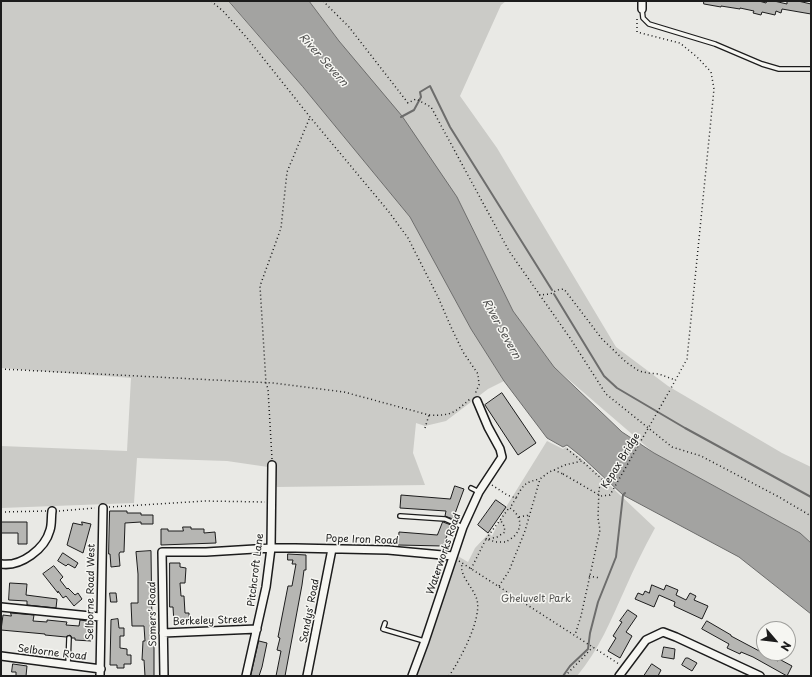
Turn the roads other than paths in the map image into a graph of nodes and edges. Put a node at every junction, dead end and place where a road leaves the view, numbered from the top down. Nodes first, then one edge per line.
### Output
1 (642, 1) edge
2 (642, 9) joint
3 (811, 69) edge
4 (477, 401) dead end
5 (272, 465) road end
6 (471, 488) dead end
7 (479, 492) junction
8 (102, 508) road end
9 (52, 511) road end
10 (400, 516) dead end
11 (463, 527) junction
12 (270, 548) junction
13 (332, 550) junction
14 (162, 552) joint
15 (453, 556) junction
16 (1, 564) edge
17 (1, 607) edge
18 (100, 617) junction
19 (385, 623) dead end
20 (257, 629) junction
21 (163, 633) junction
22 (69, 638) dead end
23 (426, 641) junction
24 (1, 656) edge
25 (68, 665) junction
26 (100, 672) edge
27 (164, 676) edge
28 (246, 676) edge
29 (307, 676) edge
30 (412, 676) edge
31 (619, 676) edge
32 (760, 676) edge

1 - 2 street
2 - 3 lane
4 - 7 street, Waterworks Road
5 - 12 street, Pitchcroft Lane
6 - 7 lane
7 - 11 street, Waterworks Road
8 - 18 street, Selborne Road West
9 - 16 street
10 - 11 lane
11 - 15 street, Waterworks Road
12 - 13 street, Pope Iron Road
12 - 14 street, Pope Iron Road
12 - 20 street, Pitchcroft Lane
13 - 15 street, Pope Iron Road
13 - 29 street, Sandys' Road
14 - 21 street, Somers' Road
15 - 23 street, Waterworks Road
17 - 18 street
18 - 26 street, Selborne Road West
19 - 23 lane
20 - 21 street, Berkeley Street
20 - 28 street, Pitchcroft Lane
21 - 27 street, Somers' Road
22 - 25 lane
23 - 30 street, Waterworks Road
24 - 25 street, Selborne Road
25 - 26 street, Selborne Road
31 - 32 street

